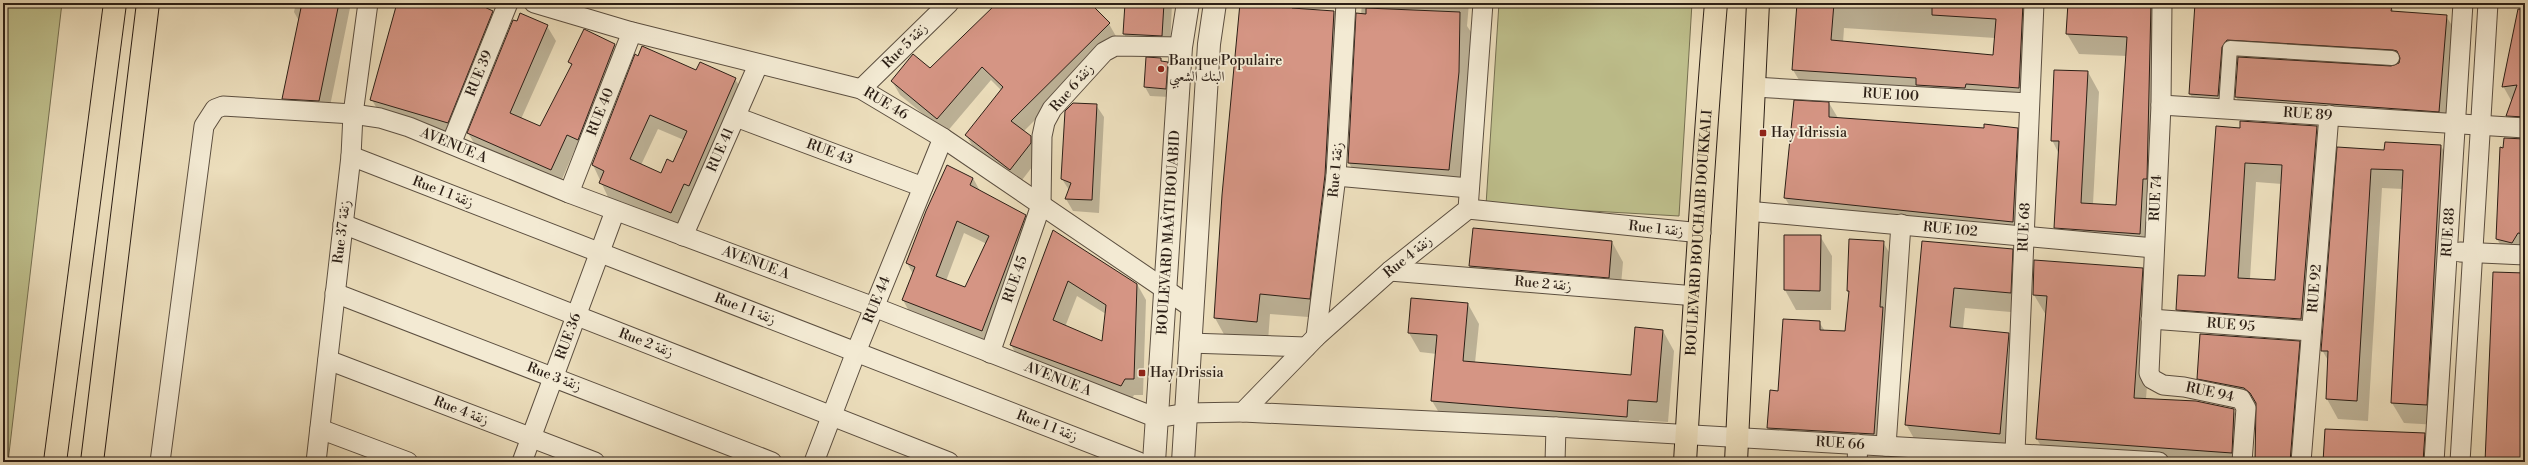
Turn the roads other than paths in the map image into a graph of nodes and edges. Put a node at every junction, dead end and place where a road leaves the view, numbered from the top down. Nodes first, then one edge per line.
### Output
1 (115, 3) edge
2 (148, 3) edge
3 (368, 3) edge
4 (508, 3) edge
5 (534, 3) edge
6 (949, 3) edge
7 (1188, 3) edge
8 (1215, 3) edge
9 (1346, 3) edge
10 (1483, 3) edge
11 (1716, 3) edge
12 (1758, 3) edge
13 (2034, 3) edge
14 (2162, 3) edge
15 (2463, 3) edge
16 (2488, 3) edge
17 (632, 32) junction
18 (1181, 47) junction
19 (2392, 58) dead end
20 (758, 65) junction
21 (1754, 87) junction
22 (861, 90) junction
23 (2028, 103) junction
24 (2161, 105) junction
25 (2226, 107) junction
26 (353, 114) junction
27 (2328, 115) junction
28 (736, 117) junction
29 (2455, 124) junction
30 (2482, 124) junction
31 (2525, 128) edge
32 (943, 138) junction
33 (451, 144) junction
34 (351, 156) junction
35 (1336, 176) junction
36 (923, 187) junction
37 (1469, 188) junction
38 (569, 193) junction
39 (1041, 205) junction
40 (1468, 209) junction
41 (615, 211) junction
42 (1746, 211) junction
43 (343, 224) junction
44 (1901, 224) junction
45 (1701, 233) junction
46 (2024, 235) junction
47 (682, 236) junction
48 (2154, 248) junction
49 (2448, 251) junction
50 (601, 253) junction
51 (2474, 253) junction
52 (2525, 255) edge
53 (1390, 271) junction
54 (1166, 289) junction
55 (335, 293) junction
56 (1696, 296) junction
57 (874, 307) junction
58 (1191, 307) junction
59 (577, 316) junction
60 (2151, 319) junction
61 (2311, 331) junction
62 (1311, 342) junction
63 (1189, 343) junction
64 (856, 352) junction
65 (990, 353) junction
66 (328, 360) junction
67 (554, 376) junction
68 (2163, 385) joint
69 (1243, 412) junction
70 (1187, 413) junction
71 (832, 416) junction
72 (1157, 418) junction
73 (1556, 426) junction
74 (320, 429) junction
75 (1687, 436) junction
76 (531, 438) junction
77 (1737, 439) junction
78 (1886, 446) junction
79 (2015, 452) junction
80 (1857, 453) edge
81 (55, 462) edge
82 (92, 462) edge
83 (160, 462) edge
84 (316, 462) edge
85 (408, 462) edge
86 (522, 462) edge
87 (594, 462) edge
88 (772, 462) edge
89 (814, 462) edge
90 (949, 462) edge
91 (1139, 462) edge
92 (1154, 462) edge
93 (1183, 462) edge
94 (1554, 462) edge
95 (1685, 462) edge
96 (1736, 462) edge
97 (2151, 462) edge
98 (2242, 462) edge
99 (2301, 462) edge
100 (2434, 462) edge
101 (2460, 462) edge

1 - 81 main road
2 - 82 main road
3 - 26 street, Rue 37 زنقة
4 - 33 street, RUE 39
5 - 17 street, RUE 46
6 - 22 street, Rue 5 زنقة
7 - 18 street, BOULEVARD MAÂTI BOUABID
8 - 58 street, BOULEVARD MAÂTI BOUABID
9 - 35 street, Rue 1 زنقة
10 - 37 street
11 - 45 main road, BOULEVARD BOUCHAIB DOUKKALI
12 - 21 main road
13 - 23 street, RUE 68
14 - 24 street, RUE 74
15 - 29 street, RUE 88
16 - 30 street, RUE 88
17 - 20 street, RUE 46
17 - 38 street, RUE 40
18 - 39 street, Rue 6 زنقة
18 - 54 street, BOULEVARD MAÂTI BOUABID
19 - 25 street
20 - 22 street, RUE 46
20 - 28 street, RUE 41
21 - 23 street, RUE 100
21 - 42 main road
22 - 32 street, RUE 46
23 - 46 street, RUE 68
24 - 25 street, RUE 89
24 - 48 street, RUE 74
25 - 27 street, RUE 89
26 - 33 street, AVENUE A
26 - 34 street, Rue 37 زنقة
26 - 83 street, AVENUE A
27 - 29 street, RUE 89
27 - 61 street, RUE 92
28 - 36 street, RUE 43
28 - 47 street, RUE 41
29 - 30 street, RUE 89
29 - 49 street, RUE 88
30 - 31 street, RUE 89
30 - 51 street, RUE 88
32 - 36 street, RUE 44
32 - 39 street, RUE 46
33 - 38 street, AVENUE A
34 - 43 street, Rue 37 زنقة
34 - 50 street, Rue 1 زنقة 1
35 - 37 street
35 - 62 street, Rue 1 زنقة
36 - 57 street, RUE 44
37 - 40 street
38 - 41 street, AVENUE A
39 - 54 street, RUE 46
39 - 65 street, RUE 45
40 - 45 street, Rue 1 زنقة
40 - 53 street, Rue 4 زنقة
41 - 47 street, AVENUE A
41 - 50 street, RUE 36
42 - 44 street, RUE 102
42 - 77 main road
43 - 55 street, Rue 37 زنقة
43 - 59 street, Rue 2 زنقة
44 - 46 street, RUE 102
44 - 78 street
45 - 56 main road, BOULEVARD BOUCHAIB DOUKKALI
46 - 48 street, RUE 102
46 - 79 street, RUE 68
47 - 57 street, AVENUE A
48 - 60 street, RUE 74
49 - 51 street
49 - 100 street, RUE 88
50 - 59 street, RUE 36
50 - 64 street, Rue 1 زنقة 1
51 - 52 street
51 - 101 street, RUE 88
53 - 56 street, Rue 2 زنقة
53 - 62 street, Rue 4 زنقة
54 - 58 street, RUE 46
54 - 72 street, BOULEVARD MAÂTI BOUABID
55 - 66 street, Rue 37 زنقة
55 - 67 street, Rue 3 زنقة
56 - 75 main road, BOULEVARD BOUCHAIB DOUKKALI
57 - 64 street, RUE 44
57 - 65 street, AVENUE A
58 - 63 street, BOULEVARD MAÂTI BOUABID
59 - 67 street, RUE 36
59 - 71 street, Rue 2 زنقة
60 - 61 street, RUE 95
60 - 68 street, RUE 74
61 - 99 street, RUE 92
62 - 63 street
62 - 69 street, Rue 4 زنقة
63 - 70 street, BOULEVARD MAÂTI BOUABID
64 - 71 street, RUE 44
64 - 91 street, Rue 1 زنقة 1
65 - 72 street, AVENUE A
66 - 74 street, Rue 37 زنقة
66 - 76 street, Rue 4 زنقة
67 - 76 street, RUE 36
67 - 88 street, Rue 3 زنقة
68 - 98 street, RUE 94
69 - 70 street
69 - 73 street, RUE 66
70 - 72 street
70 - 93 street, BOULEVARD MAÂTI BOUABID
71 - 89 street, RUE 44
71 - 90 street, Rue 2 زنقة
72 - 92 street, BOULEVARD MAÂTI BOUABID
73 - 75 street, RUE 66
73 - 94 street
74 - 84 street, Rue 37 زنقة
74 - 85 street
75 - 77 street, RUE 66
75 - 95 main road, BOULEVARD BOUCHAIB DOUKKALI
76 - 86 street, RUE 36
76 - 87 street, Rue 4 زنقة
77 - 80 street, RUE 66
77 - 96 main road
78 - 79 street, RUE 66
78 - 80 street, RUE 66
79 - 97 street, RUE 66

